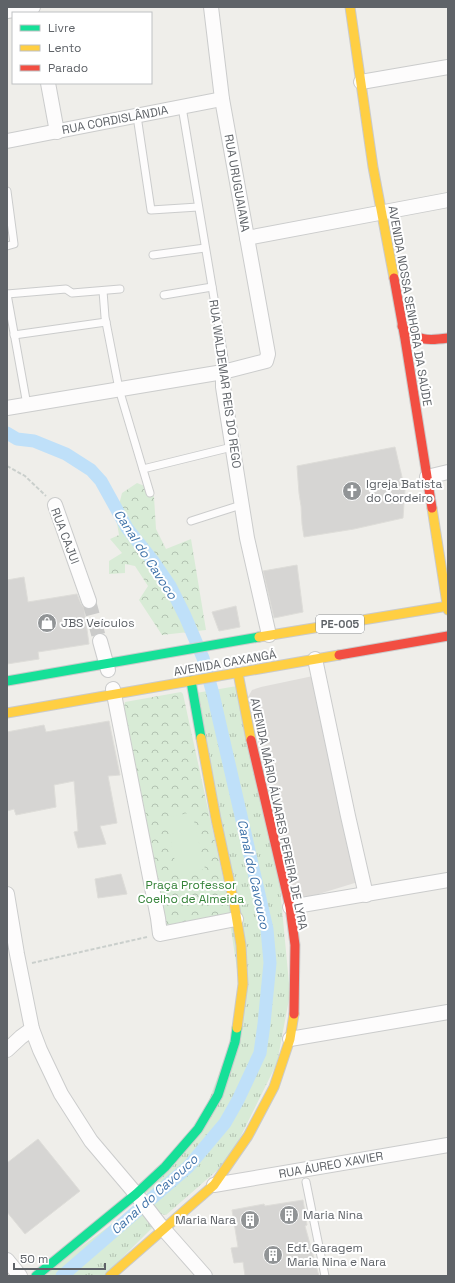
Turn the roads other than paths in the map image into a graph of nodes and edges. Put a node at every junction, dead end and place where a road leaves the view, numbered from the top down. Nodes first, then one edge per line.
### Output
1 (33, 7) edge
2 (211, 7) edge
3 (350, 7) edge
4 (7, 12) edge
5 (448, 66) edge
6 (361, 82) junction
7 (48, 84) edge
8 (222, 100) junction
9 (182, 107) junction
10 (137, 116) junction
11 (57, 132) junction
12 (7, 139) edge
13 (7, 191) edge
14 (448, 200) edge
15 (198, 207) junction
16 (381, 213) junction
17 (247, 238) junction
18 (11, 245) edge
19 (205, 248) junction
20 (153, 255) dead end
21 (212, 287) junction
22 (120, 289) dead end
23 (103, 291) junction
24 (7, 294) edge
25 (164, 296) dead end
26 (106, 322) junction
27 (402, 326) junction
28 (14, 335) junction
29 (448, 338) edge
30 (432, 341) junction
31 (409, 365) junction
32 (223, 372) junction
33 (119, 389) junction
34 (27, 405) junction
35 (7, 408) edge
36 (232, 447) junction
37 (144, 469) junction
38 (448, 472) edge
39 (427, 477) junction
40 (150, 493) dead end
41 (55, 505) road end
42 (241, 505) junction
43 (191, 521) dead end
44 (89, 601) tunnel mouth
45 (448, 608) edge
46 (448, 630) edge
47 (269, 635) junction
48 (448, 636) edge
49 (100, 641) tunnel mouth
50 (233, 645) junction
51 (315, 659) junction
52 (107, 667) junction
53 (235, 671) junction
54 (192, 679) junction
55 (7, 681) edge
56 (7, 688) edge
57 (114, 692) junction
58 (7, 709) edge
59 (7, 713) edge
60 (448, 880) edge
61 (7, 894) edge
62 (366, 894) junction
63 (290, 907) junction
64 (236, 919) junction
65 (14, 959) edge
66 (448, 1012) edge
67 (27, 1033) junction
68 (290, 1039) junction
69 (7, 1050) edge
70 (448, 1145) edge
71 (305, 1176) junction
72 (214, 1185) junction
73 (138, 1196) junction
74 (162, 1227) junction
75 (7, 1260) edge
76 (20, 1276) edge
77 (36, 1276) edge
78 (110, 1276) edge
79 (205, 1276) edge
80 (325, 1276) edge

1 - 4 street
2 - 8 street, RUA URUGUAIANA
3 - 6 street, AVENIDA NOSSA SENHORA DA SAÚDE
5 - 6 street
6 - 16 street, AVENIDA NOSSA SENHORA DA SAÚDE
7 - 11 street
8 - 9 street, RUA CORDISLÂNDIA
8 - 17 street, RUA URUGUAIANA
9 - 10 street, RUA CORDISLÂNDIA
9 - 15 lane, RUA WALDEMAR REIS DO REGO
10 - 11 street, RUA CORDISLÂNDIA
10 - 15 lane
11 - 12 street, RUA CORDISLÂNDIA
13 - 18 lane
14 - 16 street
15 - 19 lane, RUA WALDEMAR REIS DO REGO
16 - 17 street
16 - 27 street, AVENIDA NOSSA SENHORA DA SAÚDE
17 - 32 street, RUA URUGUAIANA
19 - 20 lane
19 - 21 lane, RUA WALDEMAR REIS DO REGO
21 - 25 lane
21 - 32 lane, RUA WALDEMAR REIS DO REGO
22 - 23 lane
23 - 24 lane
23 - 26 lane
24 - 28 lane
26 - 28 lane
26 - 33 lane
27 - 30 street
27 - 31 street, AVENIDA NOSSA SENHORA DA SAÚDE
28 - 34 lane
29 - 30 street
30 - 31 street
31 - 39 street, AVENIDA NOSSA SENHORA DA SAÚDE
32 - 33 street
32 - 36 street, RUA WALDEMAR REIS DO REGO
33 - 34 street
33 - 37 lane
34 - 35 street
36 - 37 lane
36 - 42 street, RUA WALDEMAR REIS DO REGO
37 - 40 lane
38 - 39 street
39 - 45 street, AVENIDA NOSSA SENHORA DA SAÚDE
41 - 44 street, RUA CAJUI
42 - 43 lane
42 - 47 street, RUA WALDEMAR REIS DO REGO
45 - 47 street, AVENIDA CAXANGÁ / PE-005
45 - 50 lane
46 - 53 lane
47 - 50 street, AVENIDA CAXANGÁ / PE-005
48 - 51 street, AVENIDA CAXANGÁ / PE-005
49 - 52 street
50 - 52 street, AVENIDA CAXANGÁ / PE-005
51 - 53 street, AVENIDA CAXANGÁ / PE-005
51 - 62 street
52 - 55 street, AVENIDA CAXANGÁ / PE-005
52 - 56 lane
53 - 54 street, AVENIDA CAXANGÁ / PE-005
53 - 63 street, AVENIDA MÁRIO ÁLVARES PEREIRA DE LYRA
54 - 57 street, AVENIDA CAXANGÁ / PE-005
54 - 64 street
57 - 58 lane
57 - 59 street, AVENIDA CAXANGÁ / PE-005
57 - 64 street
60 - 62 street
61 - 65 street
62 - 63 street
63 - 68 street, AVENIDA MÁRIO ÁLVARES PEREIRA DE LYRA
64 - 73 street
65 - 67 street
66 - 68 street
67 - 69 street
67 - 73 street
68 - 72 street, AVENIDA MÁRIO ÁLVARES PEREIRA DE LYRA
70 - 71 street, RUA ÁUREO XAVIER
71 - 72 street, RUA ÁUREO XAVIER
71 - 80 lane
72 - 74 street, AVENIDA MÁRIO ÁLVARES PEREIRA DE LYRA
73 - 74 street
73 - 77 street
74 - 78 street, AVENIDA MÁRIO ÁLVARES PEREIRA DE LYRA
74 - 79 street
75 - 76 street

